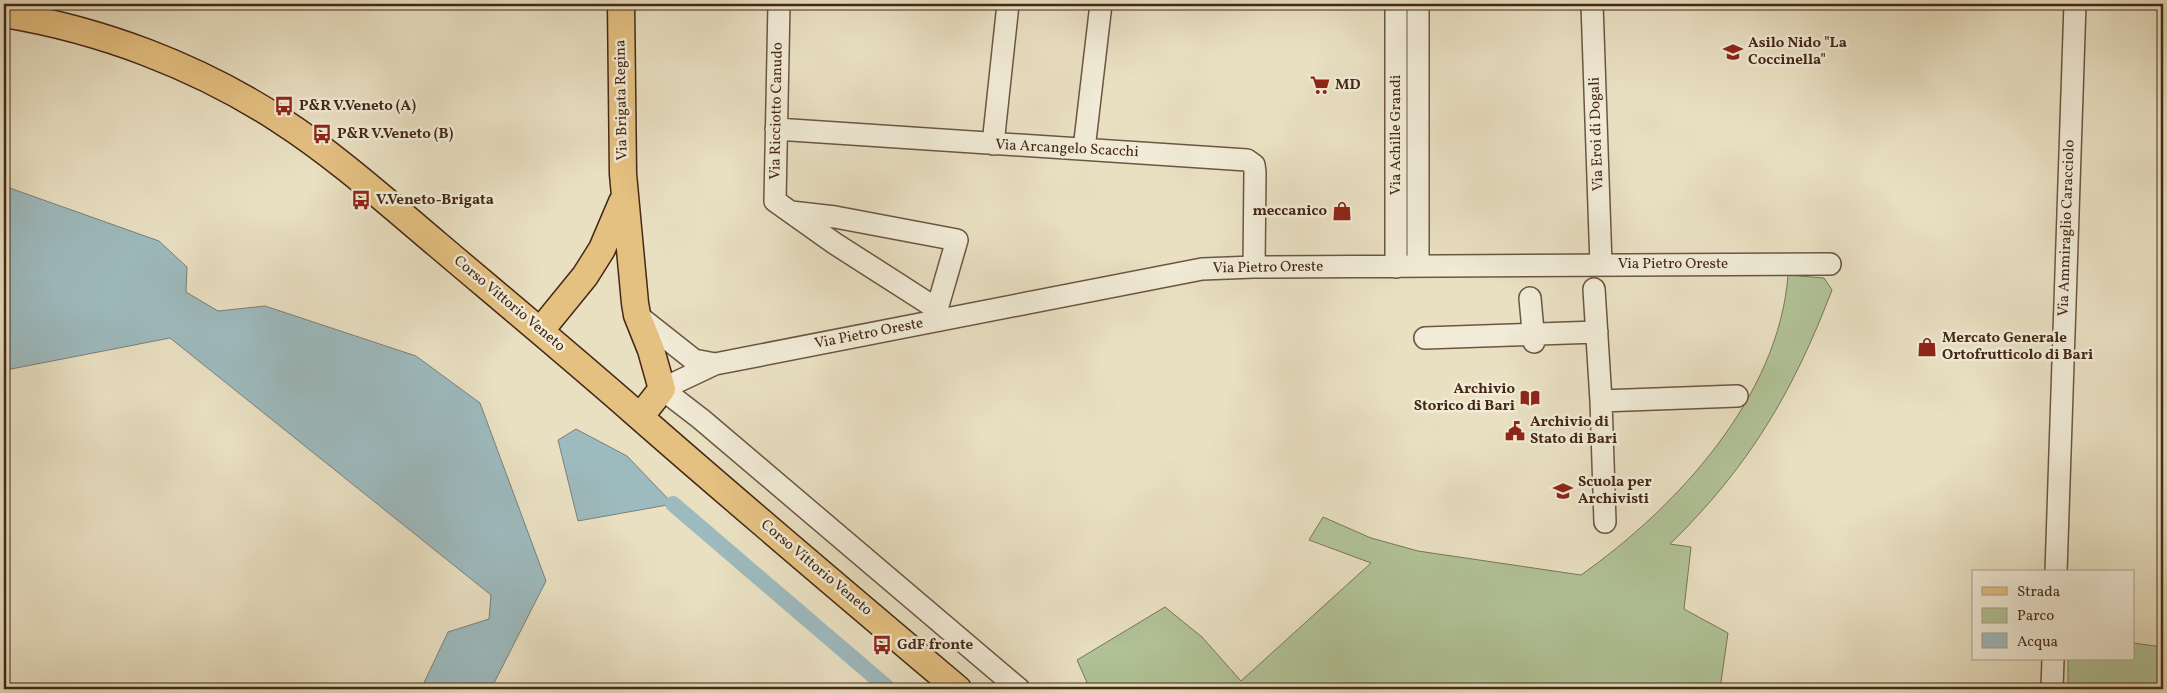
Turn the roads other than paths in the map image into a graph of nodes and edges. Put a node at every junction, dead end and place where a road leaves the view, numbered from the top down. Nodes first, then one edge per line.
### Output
1 (622, 4) edge
2 (779, 4) edge
3 (1008, 4) edge
4 (1101, 4) edge
5 (1396, 4) edge
6 (1418, 4) edge
7 (1592, 4) edge
8 (2074, 4) edge
9 (4, 14) edge
10 (776, 129) junction
11 (993, 144) junction
12 (1084, 149) junction
13 (624, 196) junction
14 (788, 212) junction
15 (1830, 264) dead end
16 (1530, 265) junction
17 (1601, 265) junction
18 (1396, 266) junction
19 (1418, 266) junction
20 (1254, 267) junction
21 (589, 269) junction
22 (633, 285) junction
23 (1594, 289) dead end
24 (636, 315) junction
25 (939, 315) junction
26 (541, 330) junction
27 (1597, 332) junction
28 (1425, 338) dead end
29 (1533, 338) junction
30 (715, 364) junction
31 (662, 389) junction
32 (1737, 396) dead end
33 (1601, 401) junction
34 (640, 417) junction
35 (1605, 522) dead end
36 (2056, 570) edge
37 (2053, 660) edge
38 (958, 689) edge
39 (1019, 689) edge
40 (2052, 689) edge

1 - 13 main road, Via Brigata Regina
2 - 10 street, Via Ricciotto Canudo
3 - 11 street
4 - 12 street
5 - 18 street, Via Achille Grandi
6 - 19 street, Via Achille Grandi
7 - 17 street, Via Eroi di Dogali
8 - 36 street, Via Ammiraglio Caracciolo
9 - 26 main road, Corso Vittorio Veneto
10 - 11 street, Via Arcangelo Scacchi
10 - 14 street, Via Ricciotto Canudo
11 - 12 street, Via Arcangelo Scacchi
12 - 20 street, Via Arcangelo Scacchi
13 - 21 main road
13 - 22 main road, Via Brigata Regina
14 - 25 street
14 - 25 street
15 - 17 street, Via Pietro Oreste
16 - 17 street, Via Pietro Oreste
16 - 19 street, Via Pietro Oreste
16 - 29 street
18 - 19 street, Via Pietro Oreste
18 - 20 street, Via Pietro Oreste
20 - 25 street, Via Pietro Oreste
21 - 22 main road
21 - 26 main road
22 - 24 main road, Via Brigata Regina
23 - 27 street
24 - 30 street, Via Pietro Oreste
24 - 31 main road, Via Brigata Regina
25 - 30 street, Via Pietro Oreste
26 - 34 main road, Corso Vittorio Veneto
27 - 29 street
27 - 33 street
28 - 29 street
30 - 31 street, Via Pietro Oreste
31 - 34 main road
31 - 39 street
32 - 33 street
33 - 35 street
34 - 38 main road, Corso Vittorio Veneto
37 - 40 street

